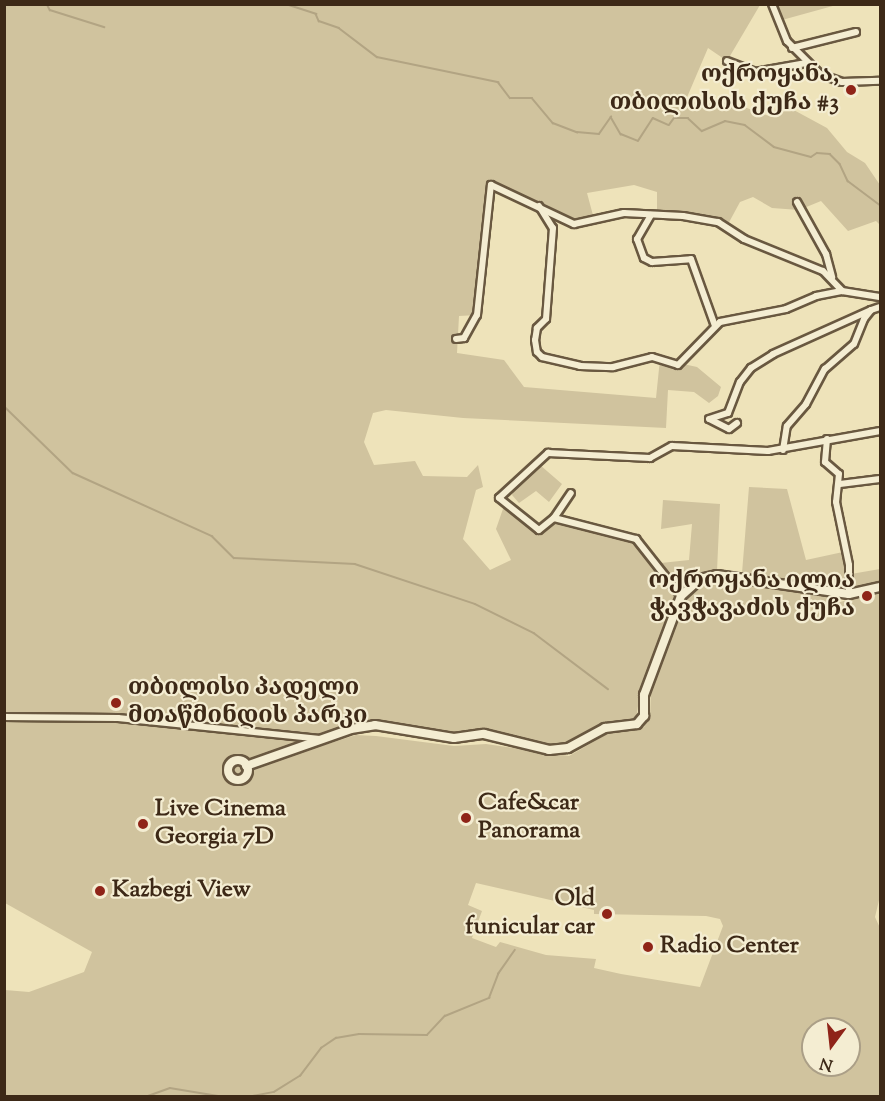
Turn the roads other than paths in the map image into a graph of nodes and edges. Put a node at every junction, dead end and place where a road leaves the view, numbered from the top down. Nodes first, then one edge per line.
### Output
1 (772, 4) edge
2 (856, 32) dead end
3 (792, 48) junction
4 (727, 61) dead end
5 (806, 63) junction
6 (880, 81) edge
7 (797, 202) dead end
8 (536, 203) junction
9 (651, 215) junction
10 (832, 278) junction
11 (842, 291) junction
12 (880, 297) edge
13 (880, 307) edge
14 (871, 310) junction
15 (715, 326) junction
16 (456, 339) dead end
17 (737, 423) dead end
18 (880, 431) edge
19 (826, 439) junction
20 (783, 450) junction
21 (880, 479) edge
22 (840, 484) junction
23 (571, 494) dead end
24 (554, 518) junction
25 (880, 587) edge
26 (849, 594) junction
27 (681, 596) junction
28 (4, 717) edge
29 (320, 739) junction
30 (246, 766) dead end

1 - 3 street
2 - 3 street
3 - 5 street
4 - 5 street
5 - 6 street
7 - 10 street
8 - 9 street
8 - 15 street
8 - 16 street
9 - 10 street
9 - 15 street
10 - 11 street
11 - 12 street
11 - 15 street
13 - 14 street
14 - 17 street
14 - 20 street
18 - 19 street
19 - 20 street
19 - 22 street
20 - 24 street
21 - 22 street
22 - 26 street
23 - 24 street
24 - 27 street
25 - 26 street
26 - 27 street
27 - 29 street
28 - 29 street
29 - 30 street

